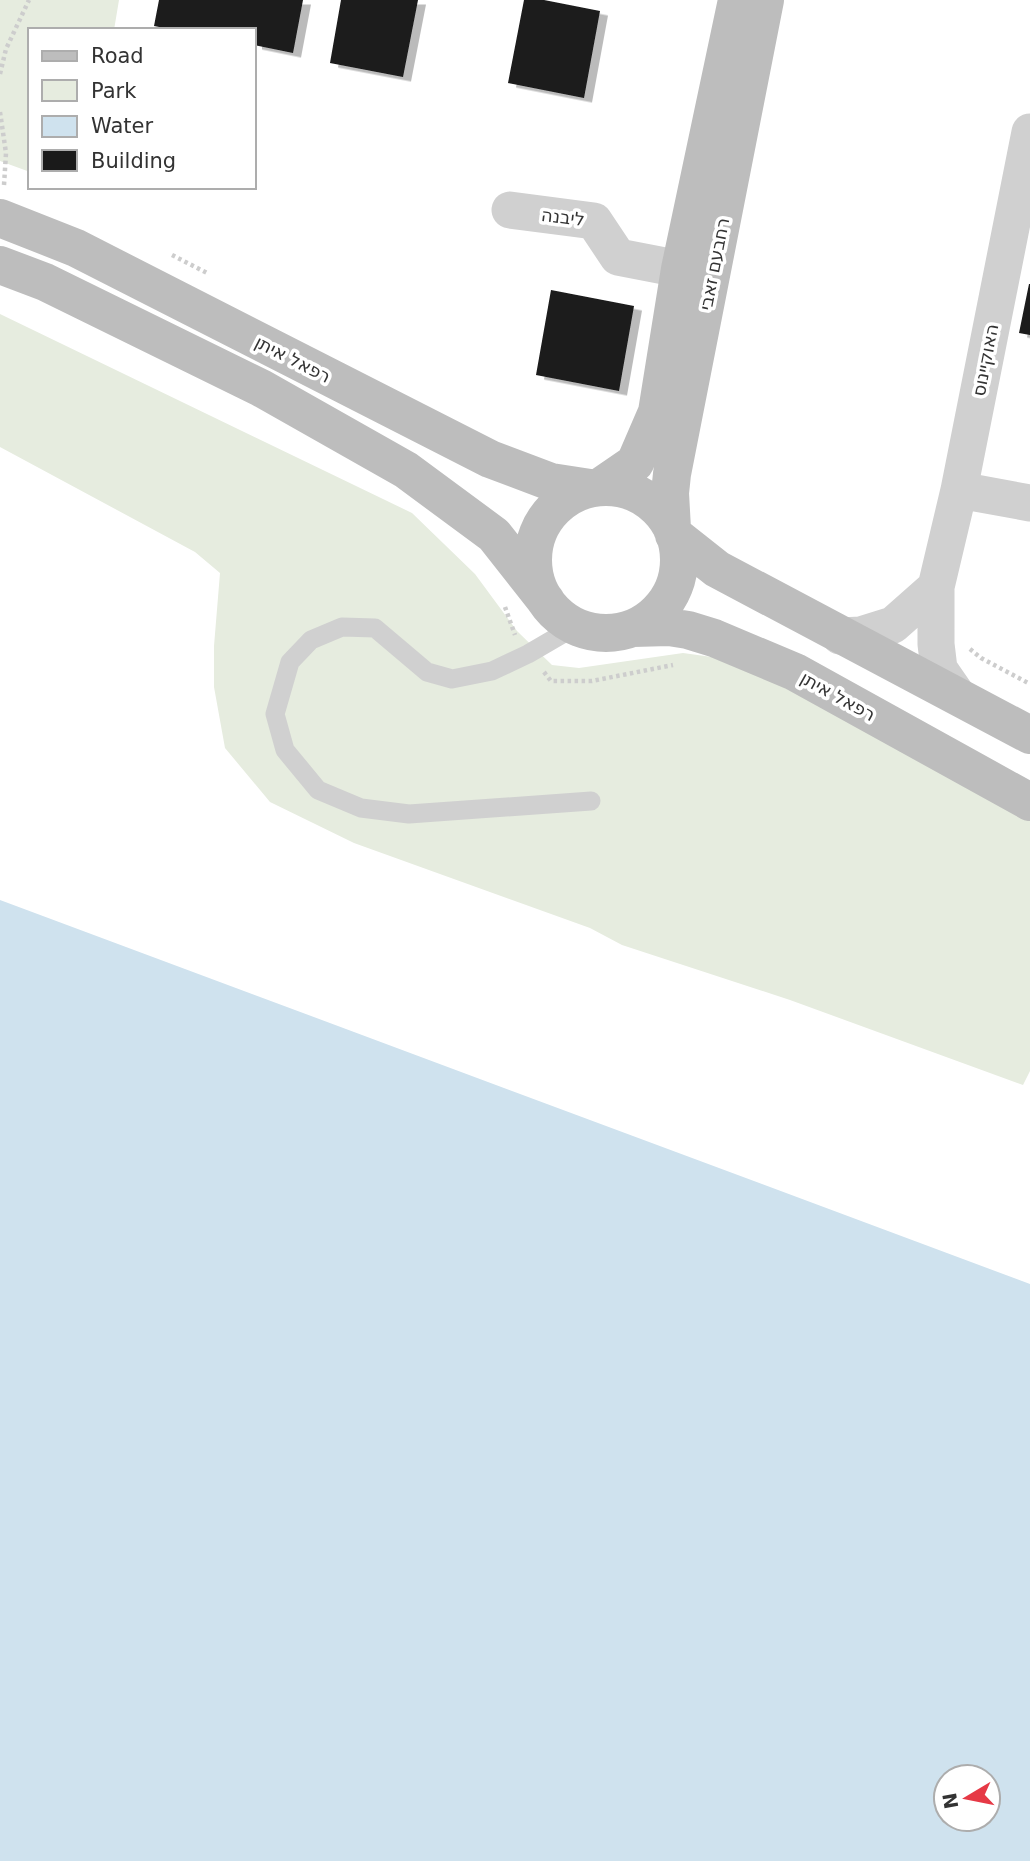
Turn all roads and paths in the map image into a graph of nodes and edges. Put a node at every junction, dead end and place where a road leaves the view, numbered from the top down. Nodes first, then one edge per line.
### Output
1 (29, 0) edge
2 (713, 0) edge
3 (737, 0) edge
4 (765, 0) edge
5 (731, 37) junction
6 (0, 74) edge
7 (0, 112) edge
8 (1030, 132) edge
9 (1024, 190) edge
10 (0, 195) edge
11 (510, 210) dead end
12 (0, 218) edge
13 (0, 265) edge
14 (680, 269) junction
15 (595, 488) junction
16 (959, 490) junction
17 (1030, 503) edge
18 (673, 532) junction
19 (936, 587) junction
20 (547, 601) junction
21 (576, 626) junction
22 (633, 628) junction
23 (840, 636) junction
24 (988, 660) dead end
25 (1030, 684) edge
26 (957, 695) junction
27 (1030, 735) edge
28 (590, 801) dead end
29 (1030, 802) edge

1 - 6 path
2 - 5 street
3 - 5 street, רחבעם זאבי
4 - 18 street, רחבעם זאבי
5 - 14 street, רחבעם זאבי
7 - 10 path
8 - 9 street, האוקיינוס
9 - 16 street, האוקיינוס
11 - 14 street, ליבנה
12 - 15 street, רפאל איתן
13 - 20 street
14 - 15 street, רחבעם זאבי
15 - 18 street
15 - 20 street
16 - 17 street
16 - 19 street, האוקיינוס
18 - 22 street
18 - 23 street
19 - 23 street
19 - 26 street, האוקיינוס
20 - 21 street
21 - 22 street
21 - 28 lane
22 - 29 street, רפאל איתן
23 - 26 street
24 - 25 path
26 - 27 street

